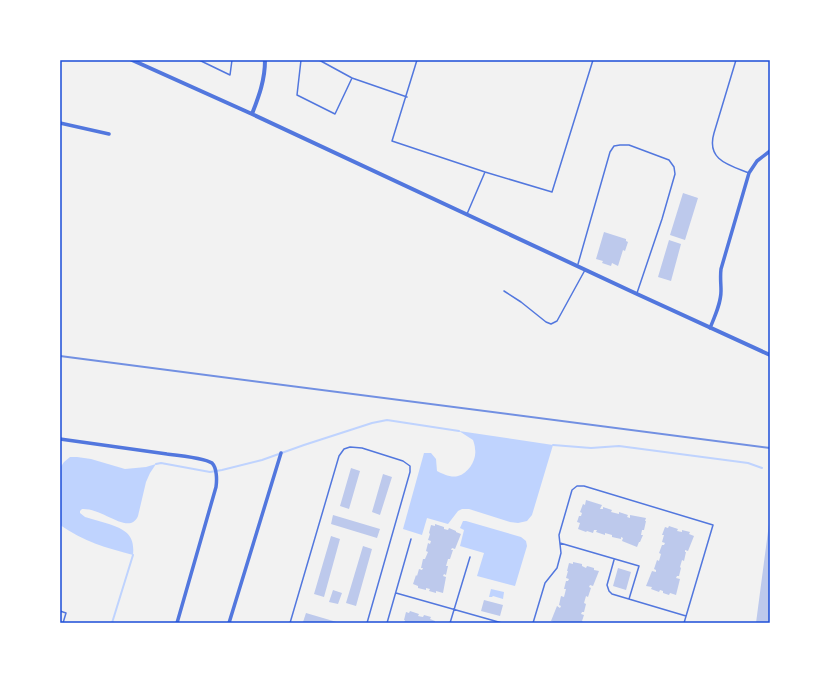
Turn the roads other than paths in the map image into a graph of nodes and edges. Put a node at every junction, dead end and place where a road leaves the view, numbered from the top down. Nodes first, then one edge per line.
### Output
1 (132, 60) edge
2 (198, 60) edge
3 (232, 60) edge
4 (265, 60) edge
5 (301, 60) edge
6 (319, 60) edge
7 (418, 60) edge
8 (593, 60) edge
9 (736, 60) edge
10 (352, 78) junction
11 (406, 97) junction
12 (252, 114) junction
13 (60, 123) edge
14 (108, 134) dead end
15 (770, 152) edge
16 (485, 172) junction
17 (749, 173) junction
18 (467, 214) junction
19 (577, 266) junction
20 (584, 270) junction
21 (504, 291) dead end
22 (637, 294) junction
23 (710, 328) junction
24 (770, 355) edge
25 (60, 438) edge
26 (281, 453) dead end
27 (411, 539) dead end
28 (560, 543) junction
29 (470, 557) dead end
30 (614, 559) junction
31 (396, 593) junction
32 (629, 599) junction
33 (454, 609) junction
34 (60, 611) edge
35 (686, 616) junction
36 (62, 623) edge
37 (177, 623) edge
38 (230, 623) edge
39 (290, 623) edge
40 (367, 623) edge
41 (387, 623) edge
42 (450, 623) edge
43 (502, 623) edge
44 (533, 623) edge
45 (684, 623) edge

1 - 12 street
2 - 3 lane
4 - 12 street
5 - 10 lane
6 - 10 lane
7 - 11 lane
8 - 16 lane
9 - 17 lane
10 - 11 lane
11 - 16 lane
12 - 18 street
13 - 14 street
15 - 17 street
16 - 18 lane
17 - 23 street
18 - 19 street
19 - 20 street
19 - 22 lane
20 - 21 lane
20 - 22 street
22 - 23 street
23 - 24 street
25 - 37 street
26 - 38 street
27 - 31 lane
28 - 30 lane
28 - 35 lane
28 - 44 lane
29 - 33 lane
30 - 32 lane
30 - 32 lane
31 - 33 lane
31 - 41 lane
32 - 35 lane
33 - 42 lane
33 - 43 lane
34 - 36 lane
35 - 45 lane
39 - 40 lane

